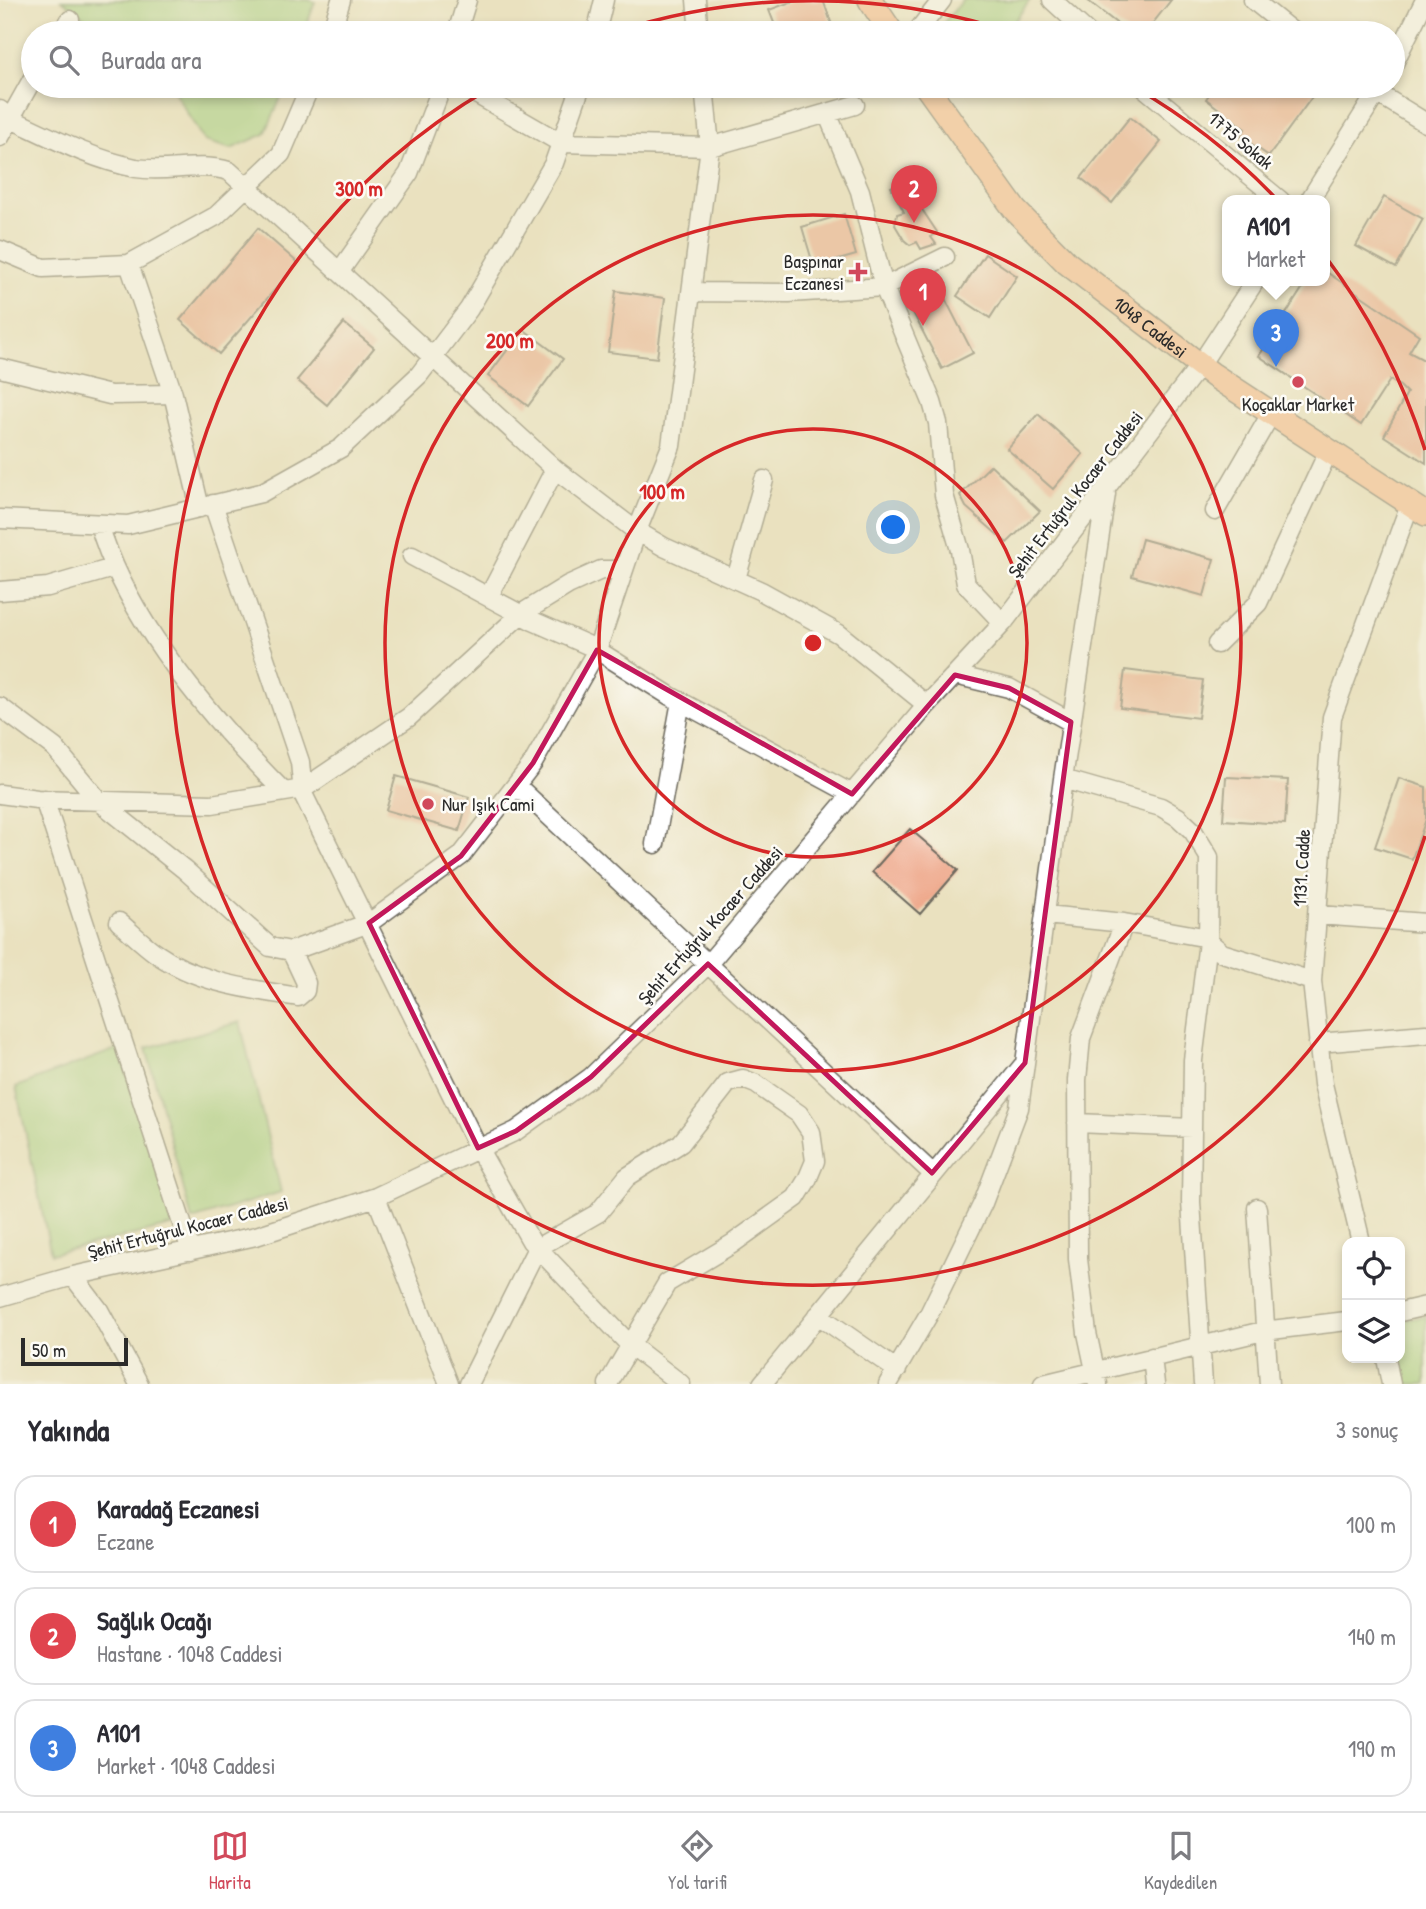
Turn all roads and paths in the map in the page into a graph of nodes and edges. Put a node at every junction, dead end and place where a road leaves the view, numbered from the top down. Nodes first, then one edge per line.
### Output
1 (341, 0) edge
2 (467, 0) edge
3 (604, 0) edge
4 (696, 0) edge
5 (870, 0) edge
6 (943, 0) edge
7 (1052, 0) edge
8 (1253, 0) edge
9 (1425, 0) edge
10 (337, 21) edge
11 (461, 21) edge
12 (599, 21) edge
13 (698, 21) edge
14 (883, 21) edge
15 (926, 21) edge
16 (1075, 21) edge
17 (1279, 21) edge
18 (1405, 41) edge
19 (21, 93) edge
20 (305, 98) edge
21 (438, 98) edge
22 (482, 98) edge
23 (577, 98) edge
24 (705, 98) edge
25 (935, 98) edge
26 (1157, 98) edge
27 (1368, 98) edge
28 (1389, 98) edge
29 (855, 105) dead end
30 (827, 113) junction
31 (4, 114) edge
32 (1426, 122) edge
33 (0, 137) edge
34 (561, 144) junction
35 (710, 147) junction
36 (247, 188) junction
37 (1274, 195) edge
38 (1312, 195) edge
39 (0, 250) edge
40 (945, 257) dead end
41 (129, 264) junction
42 (340, 271) junction
43 (1252, 286) edge
44 (884, 288) junction
45 (691, 292) junction
46 (431, 359) junction
47 (1200, 365) junction
48 (0, 368) edge
49 (173, 394) junction
50 (1272, 412) junction
51 (1329, 450) junction
52 (555, 469) junction
53 (764, 480) dead end
54 (1107, 491) junction
55 (207, 506) junction
56 (1418, 509) edge
57 (1215, 511) dead end
58 (0, 519) edge
59 (99, 524) junction
60 (637, 531) junction
61 (412, 556) dead end
62 (113, 568) junction
63 (624, 570) junction
64 (736, 579) junction
65 (0, 592) edge
66 (489, 596) junction
67 (521, 614) junction
68 (1003, 623) junction
69 (1217, 644) dead end
70 (597, 650) junction
71 (955, 675) junction
72 (681, 701) junction
73 (927, 705) junction
74 (0, 707) edge
75 (1071, 722) junction
76 (1063, 779) junction
77 (516, 785) junction
78 (303, 789) junction
79 (284, 792) junction
80 (0, 794) edge
81 (852, 794) junction
82 (44, 799) junction
83 (99, 801) junction
84 (655, 844) dead end
85 (1046, 915) junction
86 (1320, 915) junction
87 (120, 922) dead end
88 (369, 923) junction
89 (1124, 923) junction
90 (1426, 923) edge
91 (1208, 942) junction
92 (290, 951) junction
93 (708, 964) junction
94 (1312, 981) junction
95 (1426, 1034) edge
96 (1318, 1043) junction
97 (1025, 1063) junction
98 (1077, 1123) junction
99 (1192, 1128) junction
100 (478, 1148) junction
101 (932, 1173) junction
102 (376, 1196) junction
103 (1257, 1208) dead end
104 (1360, 1237) edge
105 (537, 1248) junction
106 (191, 1251) junction
107 (73, 1276) junction
108 (0, 1297) edge
109 (1426, 1306) edge
110 (1405, 1311) edge
111 (818, 1315) junction
112 (1342, 1322) edge
113 (1263, 1331) junction
114 (629, 1344) junction
115 (1202, 1346) junction
116 (1152, 1357) junction
117 (1387, 1363) edge
118 (892, 1377) edge
119 (1097, 1377) edge
120 (139, 1384) edge
121 (449, 1384) edge
122 (468, 1384) edge
123 (608, 1384) edge
124 (681, 1384) edge
125 (761, 1384) edge
126 (1043, 1384) edge
127 (1155, 1384) edge
128 (1203, 1384) edge
129 (1269, 1384) edge
130 (1391, 1384) edge

1 - 10 street
2 - 11 street
3 - 12 street
4 - 13 street
5 - 14 main road
6 - 15 street
7 - 16 street
8 - 17 street
9 - 18 street
19 - 31 street
20 - 36 street
21 - 42 street
22 - 34 street
23 - 34 street
24 - 35 street
25 - 47 main road, 1048 Caddesi
26 - 37 street, 1775 Sokak
27 - 38 street
28 - 32 street
29 - 30 street
30 - 35 street
30 - 44 street
31 - 33 street
31 - 36 street
34 - 35 street
34 - 46 street
35 - 45 street
36 - 41 street
36 - 42 street
39 - 41 street
40 - 44 street
41 - 49 street
42 - 46 street
43 - 47 street, Şehit Ertuğrul Kocaer Caddesi
44 - 45 street
44 - 68 street
45 - 60 street
46 - 52 street
46 - 55 street
47 - 50 main road, 1048 Caddesi
47 - 54 street, Şehit Ertuğrul Kocaer Caddesi
48 - 49 street
49 - 55 street
50 - 51 main road, 1048 Caddesi
50 - 57 street
51 - 56 main road, 1048 Caddesi
51 - 69 street
52 - 60 street
52 - 66 street
53 - 64 street
54 - 68 street, Şehit Ertuğrul Kocaer Caddesi
54 - 75 street
55 - 59 street
55 - 78 street
56 - 86 street, 1131. Cadde
58 - 59 street
59 - 62 street
60 - 63 street
60 - 64 street
61 - 66 street
62 - 65 street
62 - 79 street
63 - 67 street
63 - 70 street
64 - 73 street
66 - 67 street
67 - 70 street
67 - 78 street
68 - 71 street, Şehit Ertuğrul Kocaer Caddesi
70 - 72 street
70 - 77 street
71 - 73 street, Şehit Ertuğrul Kocaer Caddesi
71 - 75 street
72 - 81 street
72 - 84 street
73 - 81 street, Şehit Ertuğrul Kocaer Caddesi
74 - 83 street
75 - 76 street
76 - 85 street
76 - 91 street
77 - 88 street
77 - 93 street
78 - 79 street
78 - 88 street
79 - 83 street
80 - 82 street
81 - 93 street, Şehit Ertuğrul Kocaer Caddesi
82 - 83 street
82 - 106 street
83 - 92 street
85 - 89 street
85 - 97 street
86 - 90 street
86 - 94 street, 1131. Cadde
87 - 92 street
88 - 92 street
88 - 100 street
89 - 91 street
89 - 98 street
91 - 94 street
91 - 99 street
93 - 100 street, Şehit Ertuğrul Kocaer Caddesi
93 - 101 street
94 - 96 street, 1131. Cadde
95 - 96 street
96 - 104 street, 1131. Cadde
97 - 101 street
97 - 118 street
98 - 99 street
98 - 119 street
99 - 115 street
100 - 102 street, Şehit Ertuğrul Kocaer Caddesi
100 - 105 street
101 - 111 street
102 - 106 street, Şehit Ertuğrul Kocaer Caddesi
102 - 121 street
103 - 113 street
105 - 114 street
105 - 114 street
105 - 122 street
106 - 107 street, Şehit Ertuğrul Kocaer Caddesi
107 - 108 street, Şehit Ertuğrul Kocaer Caddesi
107 - 120 street
109 - 110 street
111 - 118 street
111 - 125 street
112 - 113 street
113 - 115 street
113 - 129 street
114 - 123 street
114 - 124 street
115 - 116 street
115 - 128 street
116 - 119 street
116 - 127 street
117 - 130 street
119 - 126 street

